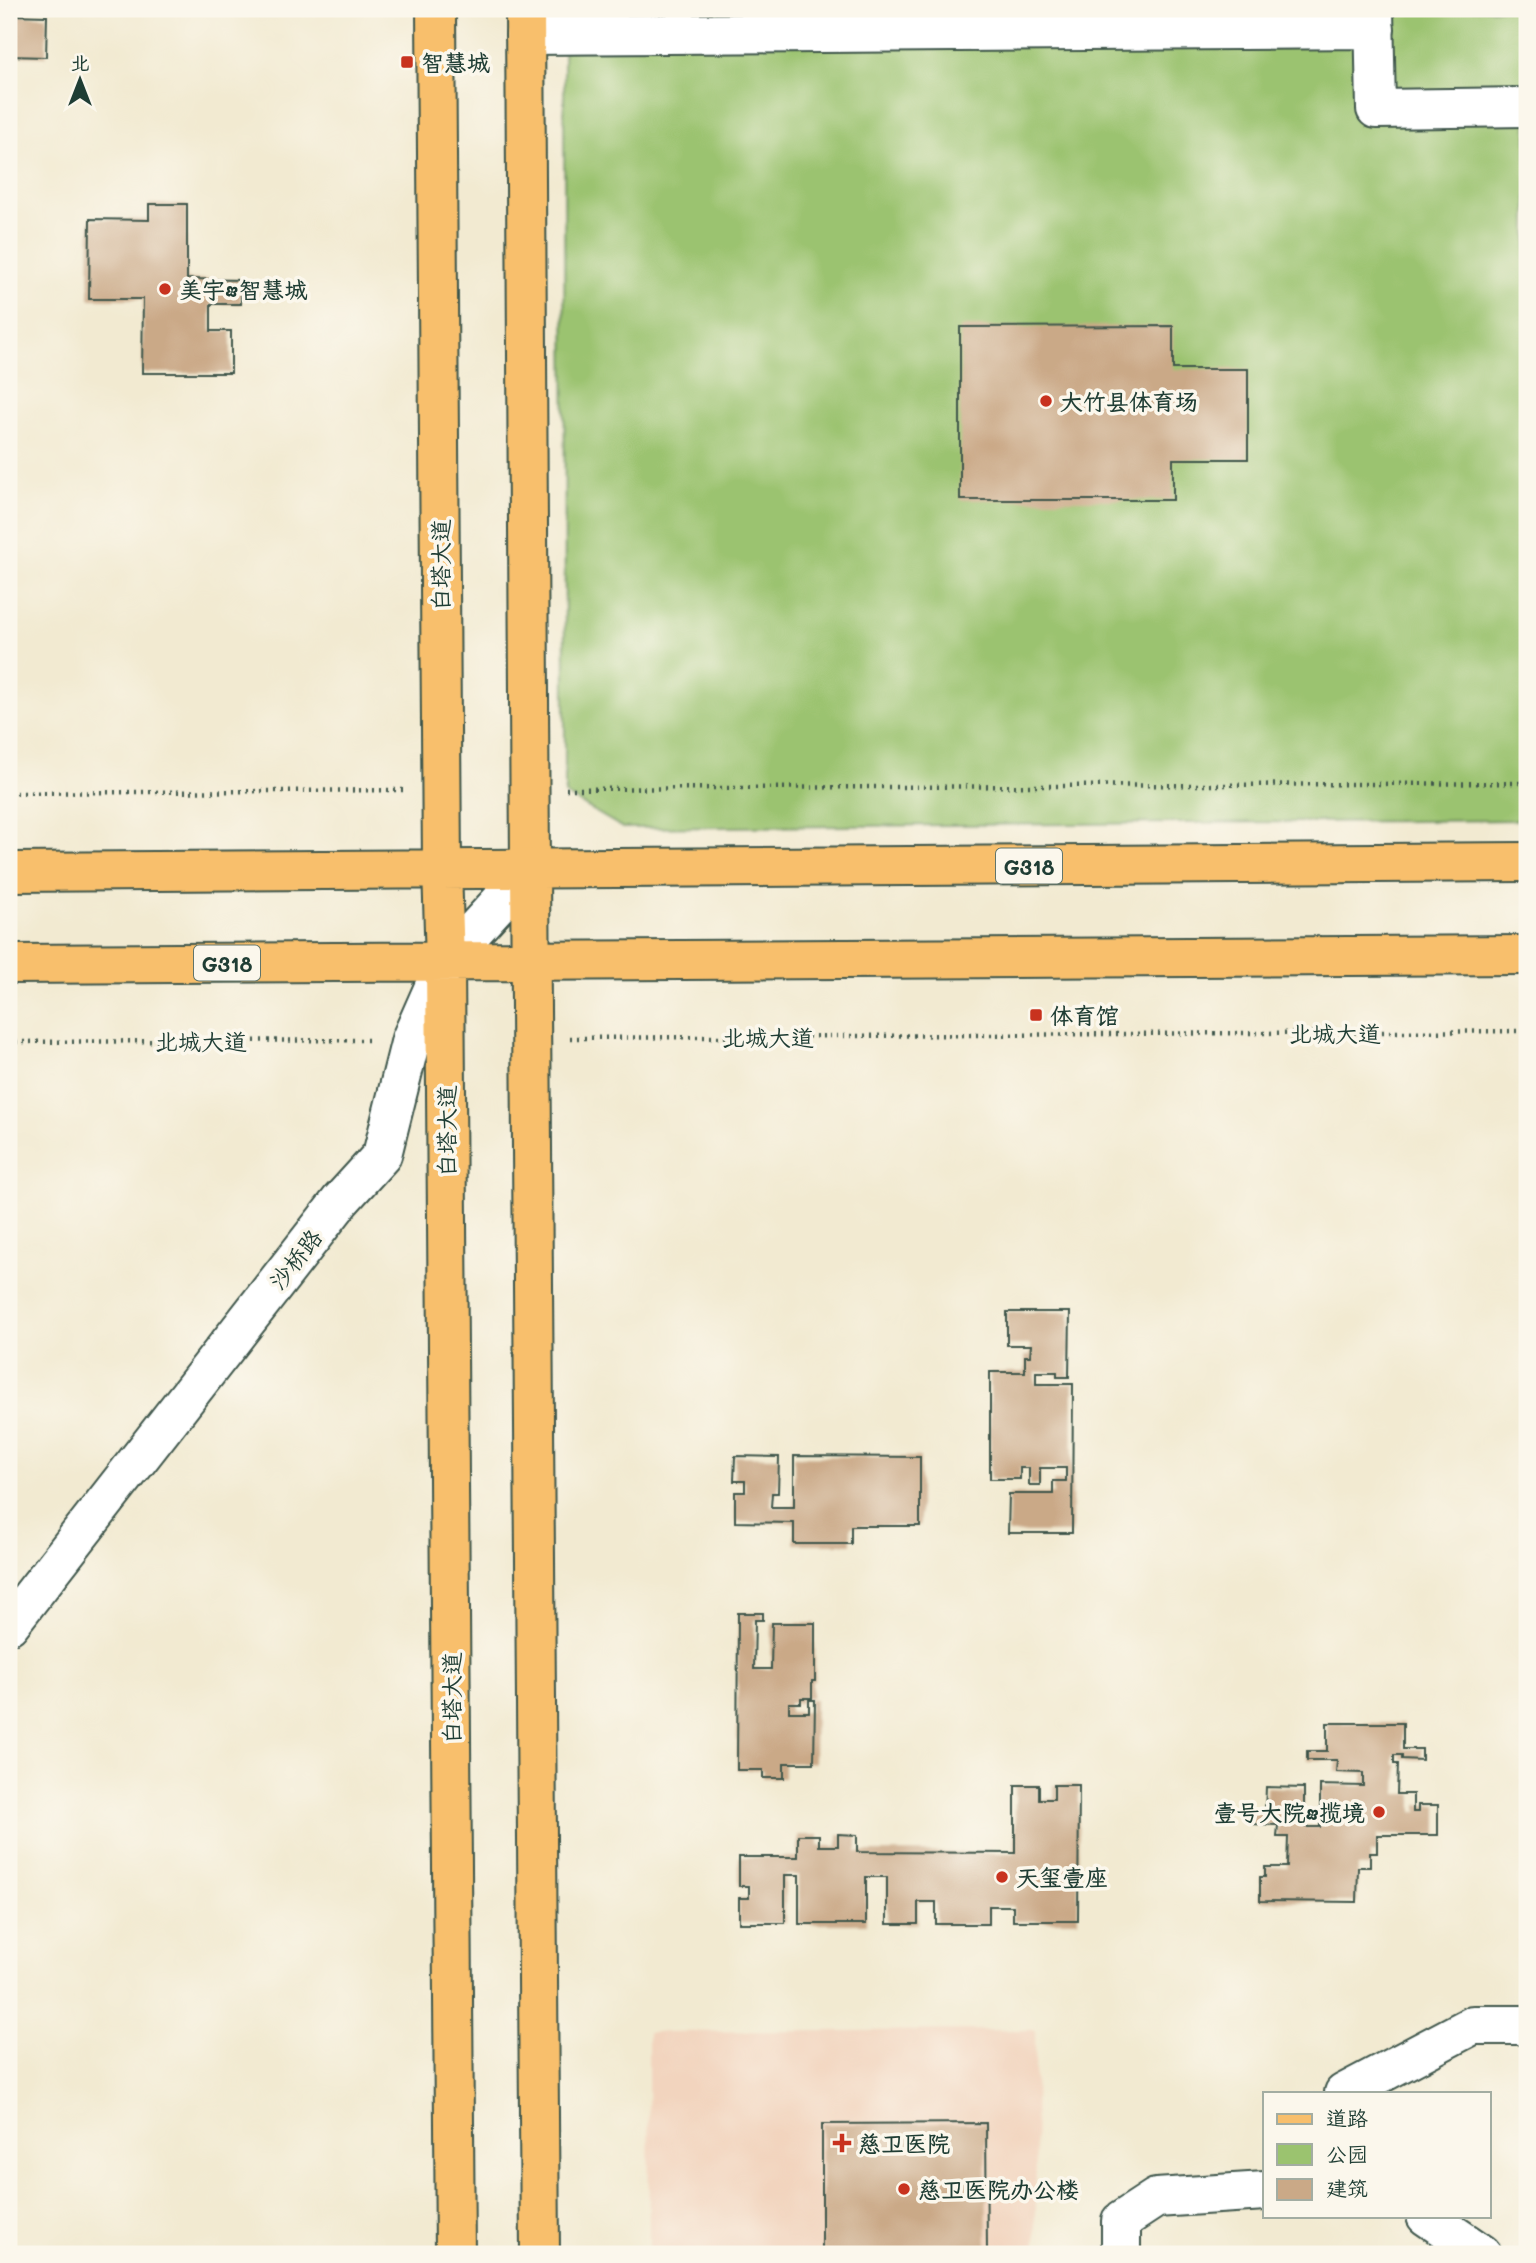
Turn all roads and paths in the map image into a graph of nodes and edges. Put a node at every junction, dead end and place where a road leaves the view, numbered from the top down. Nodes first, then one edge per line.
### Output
1 (436, 9) edge
2 (1374, 19) edge
3 (525, 22) edge
4 (1527, 107) edge
5 (1527, 783) edge
6 (530, 789) junction
7 (442, 790) junction
8 (9, 793) edge
9 (1527, 862) edge
10 (442, 869) junction
11 (530, 869) junction
12 (9, 872) edge
13 (1527, 955) edge
14 (445, 961) junction
15 (531, 961) junction
16 (9, 964) edge
17 (1527, 1031) edge
18 (531, 1038) junction
19 (411, 1040) junction
20 (9, 1042) edge
21 (9, 1625) edge
22 (1527, 2025) edge
23 (1346, 2092) edge
24 (1263, 2191) edge
25 (1429, 2218) edge
26 (455, 2254) edge
27 (540, 2254) edge
28 (1121, 2254) edge
29 (1482, 2254) edge

1 - 7 main road, 白塔大道
2 - 3 street
2 - 4 street
3 - 6 main road
5 - 6 path
6 - 11 main road
7 - 8 path
7 - 10 main road, 白塔大道
9 - 11 main road, G318
10 - 11 main road, G318
10 - 12 main road, G318
10 - 14 main road, 白塔大道
11 - 14 street, 沙桥路
11 - 15 main road
13 - 15 main road, G318
14 - 15 main road, G318
14 - 16 main road, G318
14 - 19 street, 沙桥路
14 - 26 main road, 白塔大道
15 - 18 main road
17 - 18 path, 北城大道
18 - 27 main road
19 - 20 path, 北城大道
19 - 21 street, 沙桥路
22 - 23 street
24 - 28 street
25 - 29 street

